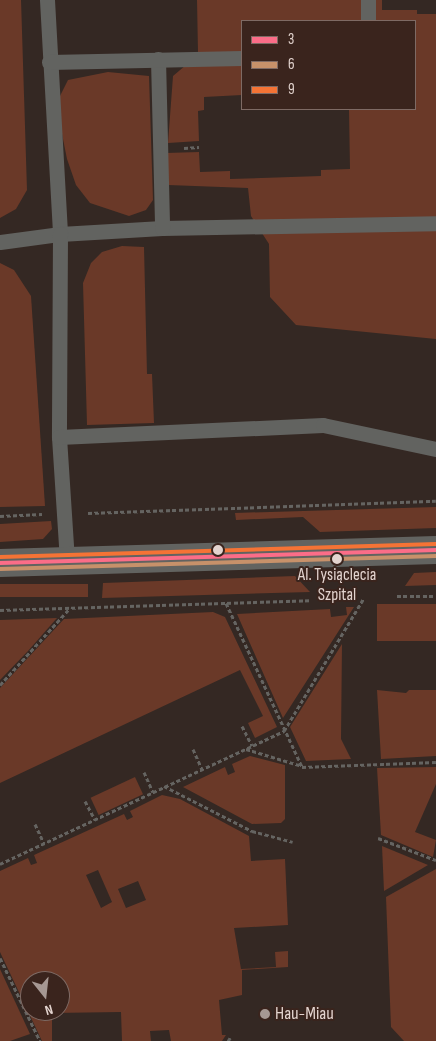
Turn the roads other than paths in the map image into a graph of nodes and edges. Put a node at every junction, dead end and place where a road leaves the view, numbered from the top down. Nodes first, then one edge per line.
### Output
1 (47, 0) edge
2 (368, 0) edge
3 (368, 20) edge
4 (241, 58) edge
5 (158, 59) junction
6 (49, 62) junction
7 (436, 223) edge
8 (162, 228) junction
9 (60, 234) junction
10 (0, 242) edge
11 (59, 437) junction
12 (436, 449) edge
13 (436, 550) edge
14 (66, 560) junction
15 (0, 563) edge

1 - 6 lane
2 - 3 lane
4 - 5 lane
5 - 6 lane
5 - 8 lane
6 - 9 lane
7 - 8 lane
8 - 9 lane
9 - 10 lane
9 - 11 lane
11 - 12 lane
11 - 14 lane
13 - 14 street
14 - 15 street

